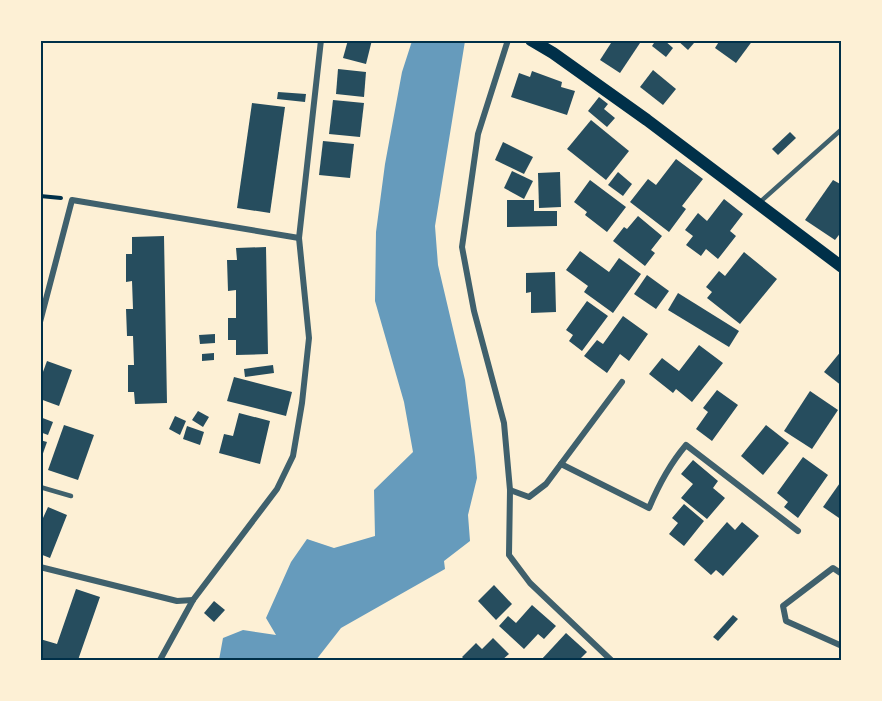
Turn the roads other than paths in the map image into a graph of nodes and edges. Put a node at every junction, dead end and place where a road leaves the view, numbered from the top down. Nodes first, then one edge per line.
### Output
1 (321, 40) edge
2 (508, 40) edge
3 (531, 40) edge
4 (842, 129) edge
5 (757, 204) junction
6 (299, 238) junction
7 (842, 267) edge
8 (40, 322) edge
9 (622, 382) dead end
10 (561, 464) junction
11 (40, 487) edge
12 (510, 490) junction
13 (71, 496) dead end
14 (798, 531) dead end
15 (40, 567) edge
16 (842, 574) edge
17 (193, 600) junction
18 (842, 646) edge
19 (607, 659) edge
20 (160, 660) edge

1 - 6 street
2 - 12 street
3 - 5 main road
4 - 5 lane
5 - 7 main road
6 - 8 street
6 - 17 street
9 - 10 street
10 - 12 street
10 - 14 street
11 - 13 lane
12 - 19 street
15 - 17 street
16 - 18 street
17 - 20 street

